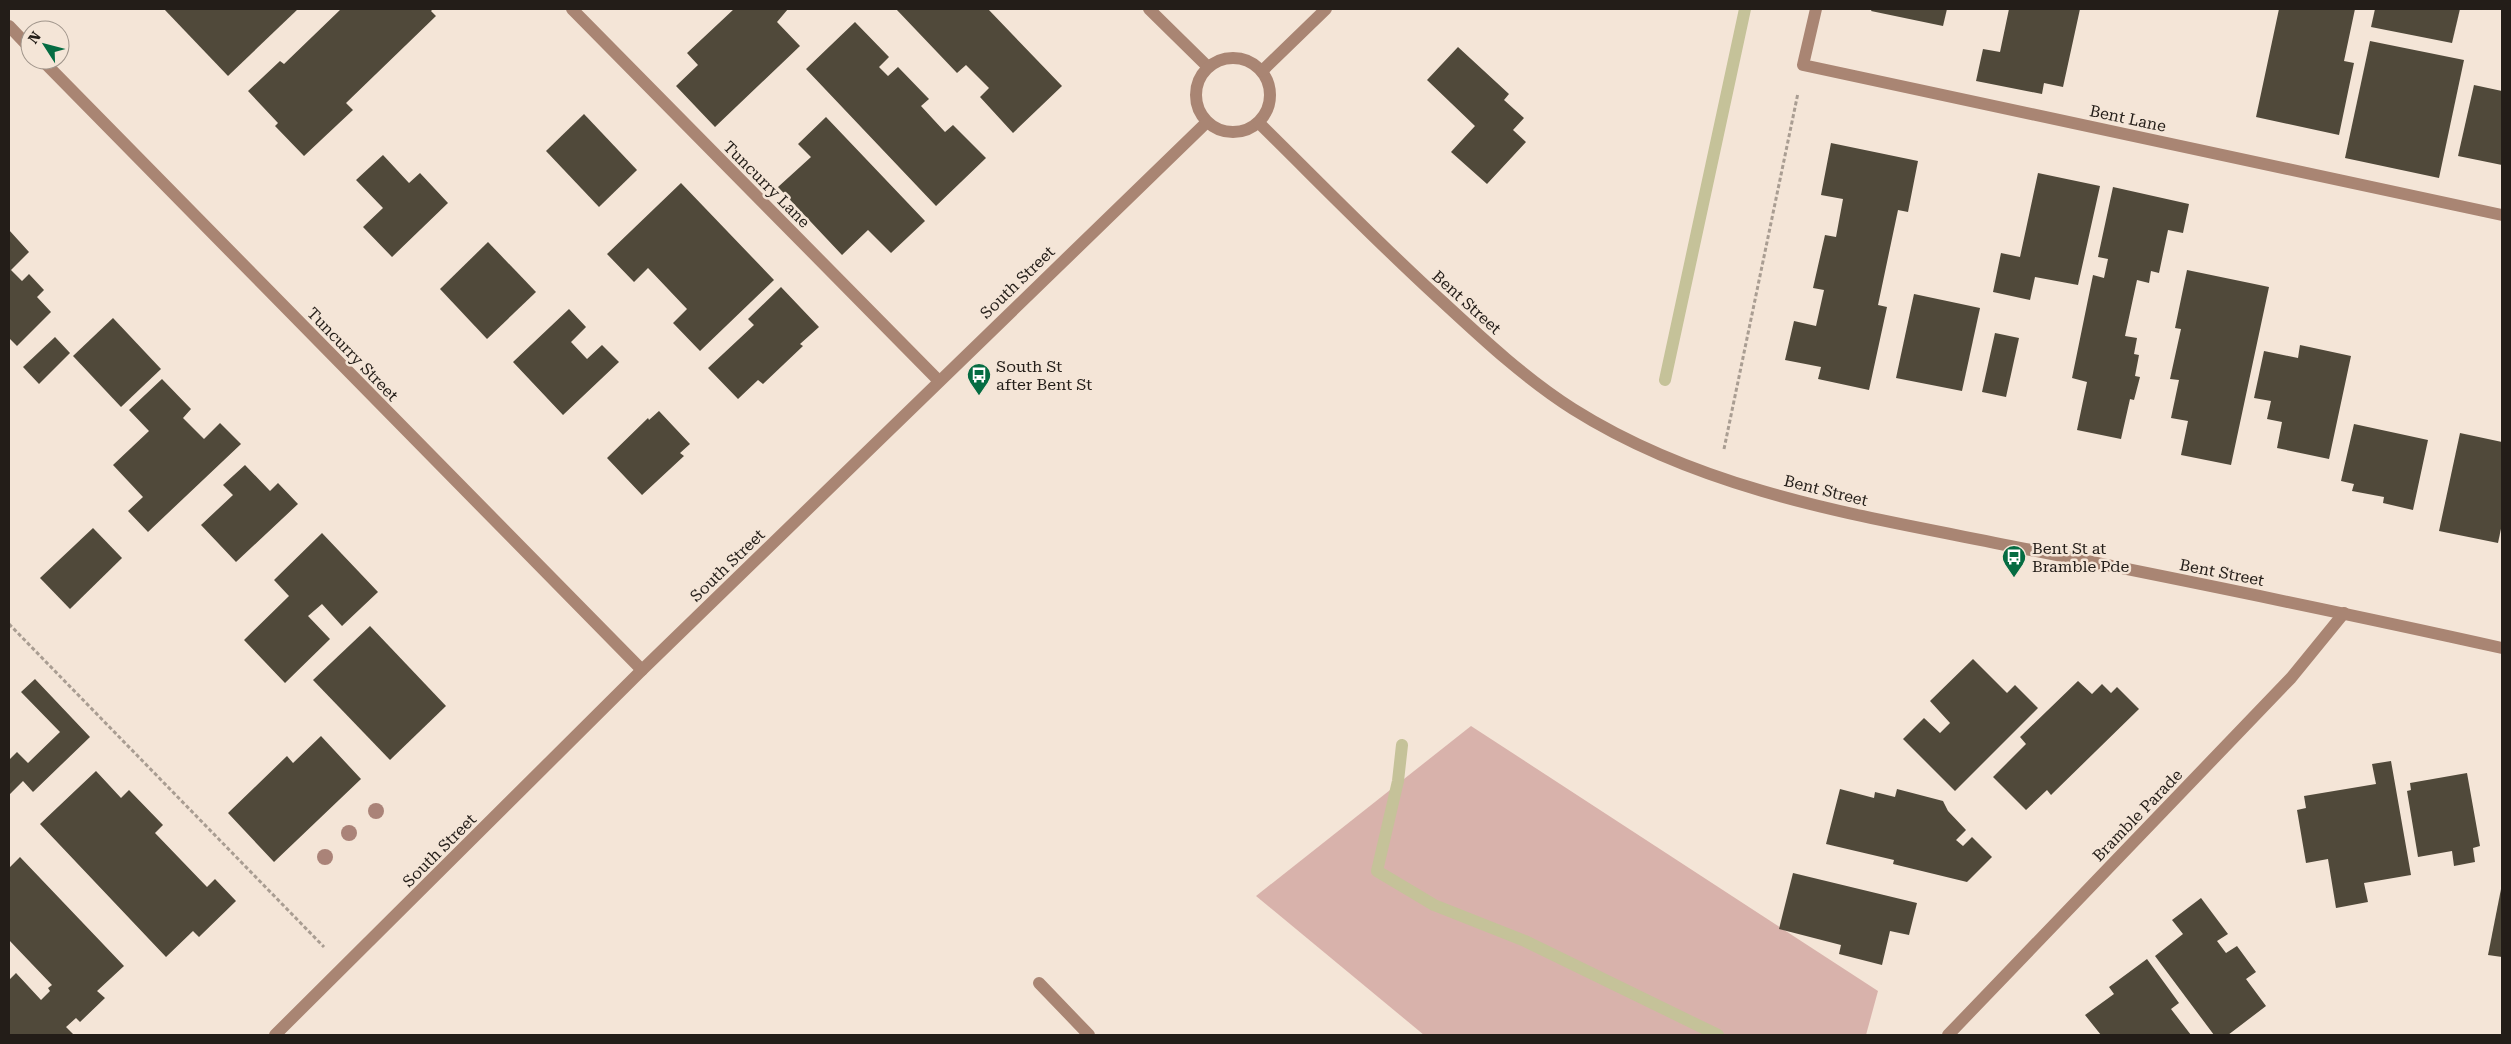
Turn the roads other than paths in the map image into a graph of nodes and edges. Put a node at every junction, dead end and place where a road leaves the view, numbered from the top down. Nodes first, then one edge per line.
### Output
1 (572, 9) edge
2 (1149, 9) edge
3 (1326, 9) edge
4 (1816, 9) edge
5 (9, 26) edge
6 (20, 38) edge
7 (1208, 67) junction
8 (52, 70) edge
9 (1262, 71) junction
10 (1207, 122) junction
11 (1259, 123) junction
12 (2502, 216) edge
13 (939, 381) junction
14 (2344, 613) junction
15 (2502, 648) edge
16 (642, 670) junction
17 (1038, 984) dead end
18 (275, 1035) edge
19 (1089, 1035) edge
20 (1948, 1035) edge

1 - 13 street, Tuncurry Lane
2 - 7 street
3 - 9 street
4 - 12 street, Bent Lane
5 - 6 street
7 - 9 street
7 - 10 street
8 - 16 street, Tuncurry Street
9 - 11 street
10 - 11 street
10 - 13 street, South Street
11 - 14 street, Bent Street
13 - 16 street, South Street
14 - 15 street, Bent Street
14 - 20 street, Bramble Parade
16 - 18 street, South Street
17 - 19 street

